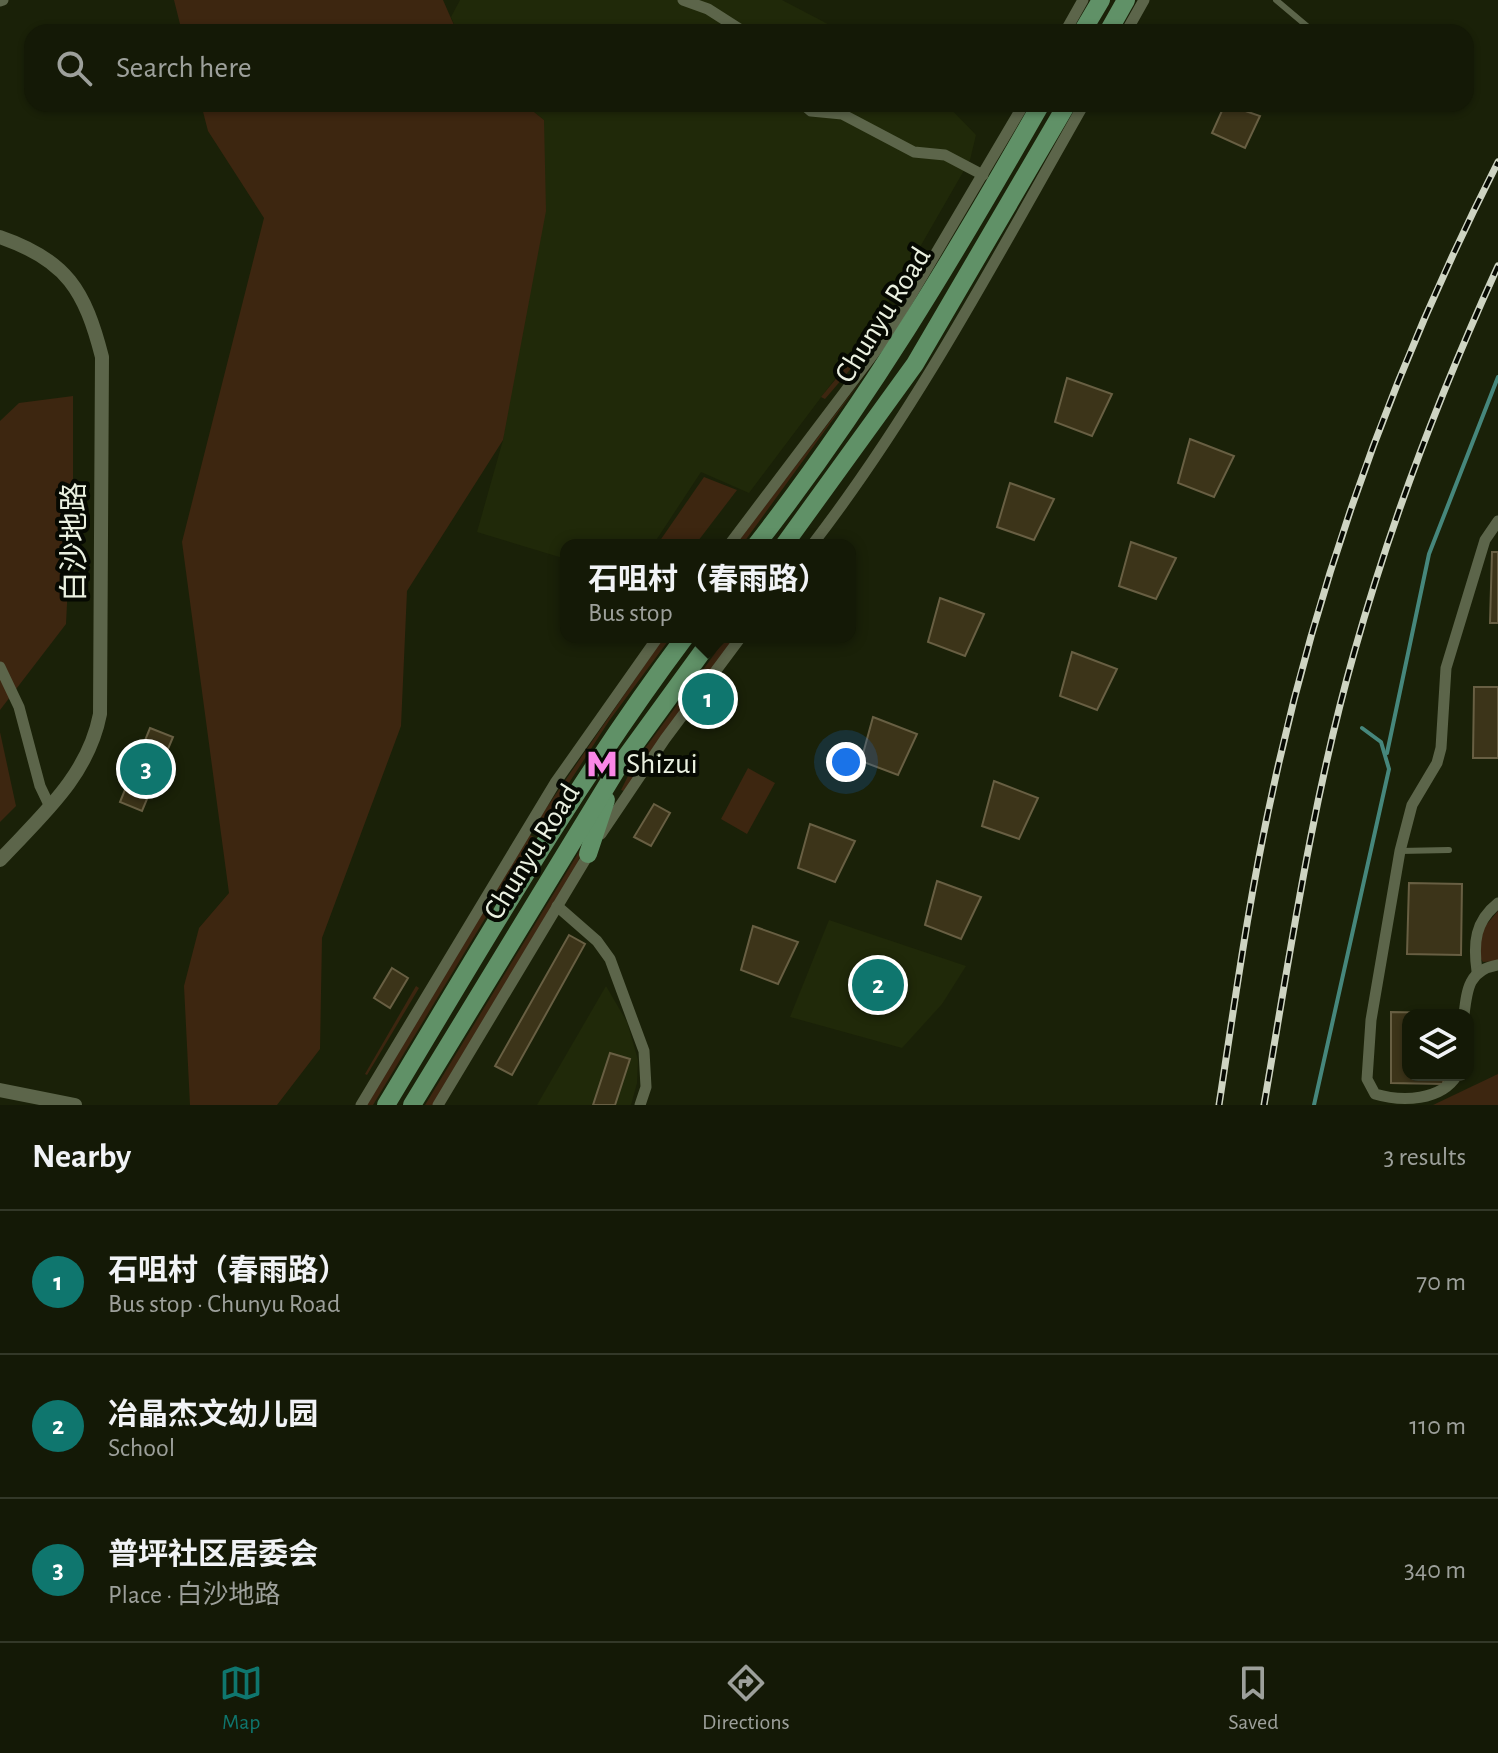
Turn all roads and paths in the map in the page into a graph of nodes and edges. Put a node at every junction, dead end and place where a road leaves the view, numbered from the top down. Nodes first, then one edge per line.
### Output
1 (683, 0) edge
2 (1083, 0) edge
3 (1101, 0) edge
4 (1126, 0) edge
5 (1144, 0) edge
6 (1276, 0) edge
7 (731, 24) edge
8 (1070, 24) edge
9 (1087, 24) edge
10 (1112, 24) edge
11 (1130, 24) edge
12 (1304, 24) edge
13 (821, 112) edge
14 (1019, 112) edge
15 (1036, 112) edge
16 (1062, 112) edge
17 (1079, 112) edge
18 (983, 175) junction
19 (0, 237) edge
20 (1498, 521) edge
21 (734, 539) edge
22 (761, 539) edge
23 (788, 539) edge
24 (816, 539) edge
25 (654, 643) edge
26 (681, 643) edge
27 (709, 643) edge
28 (737, 643) edge
29 (0, 667) edge
30 (617, 769) junction
31 (50, 807) junction
32 (1449, 850) dead end
33 (1400, 851) junction
34 (588, 854) junction
35 (0, 860) edge
36 (1498, 903) edge
37 (557, 906) junction
38 (1498, 965) edge
39 (1477, 971) junction
40 (1465, 1009) edge
41 (1453, 1081) edge
42 (0, 1090) edge
43 (75, 1105) edge
44 (361, 1105) edge
45 (386, 1105) edge
46 (412, 1105) edge
47 (438, 1105) edge
48 (640, 1105) edge

1 - 7 street
2 - 8 street
3 - 9 main road
4 - 10 main road
5 - 11 street
6 - 12 lane
13 - 18 street
14 - 18 street
15 - 22 main road, Chunyu Road
16 - 23 main road, Chunyu Road
17 - 24 street
18 - 21 street
19 - 31 street, 白沙地路
20 - 33 street
25 - 44 street
26 - 45 main road, Chunyu Road
27 - 30 main road, Chunyu Road
28 - 34 street
29 - 31 street
30 - 34 main road
30 - 46 main road, Chunyu Road
31 - 35 street, 白沙地路
32 - 33 lane
33 - 41 street
34 - 37 street
36 - 39 street
37 - 47 street
37 - 48 street
38 - 39 street
39 - 40 street
42 - 43 street

